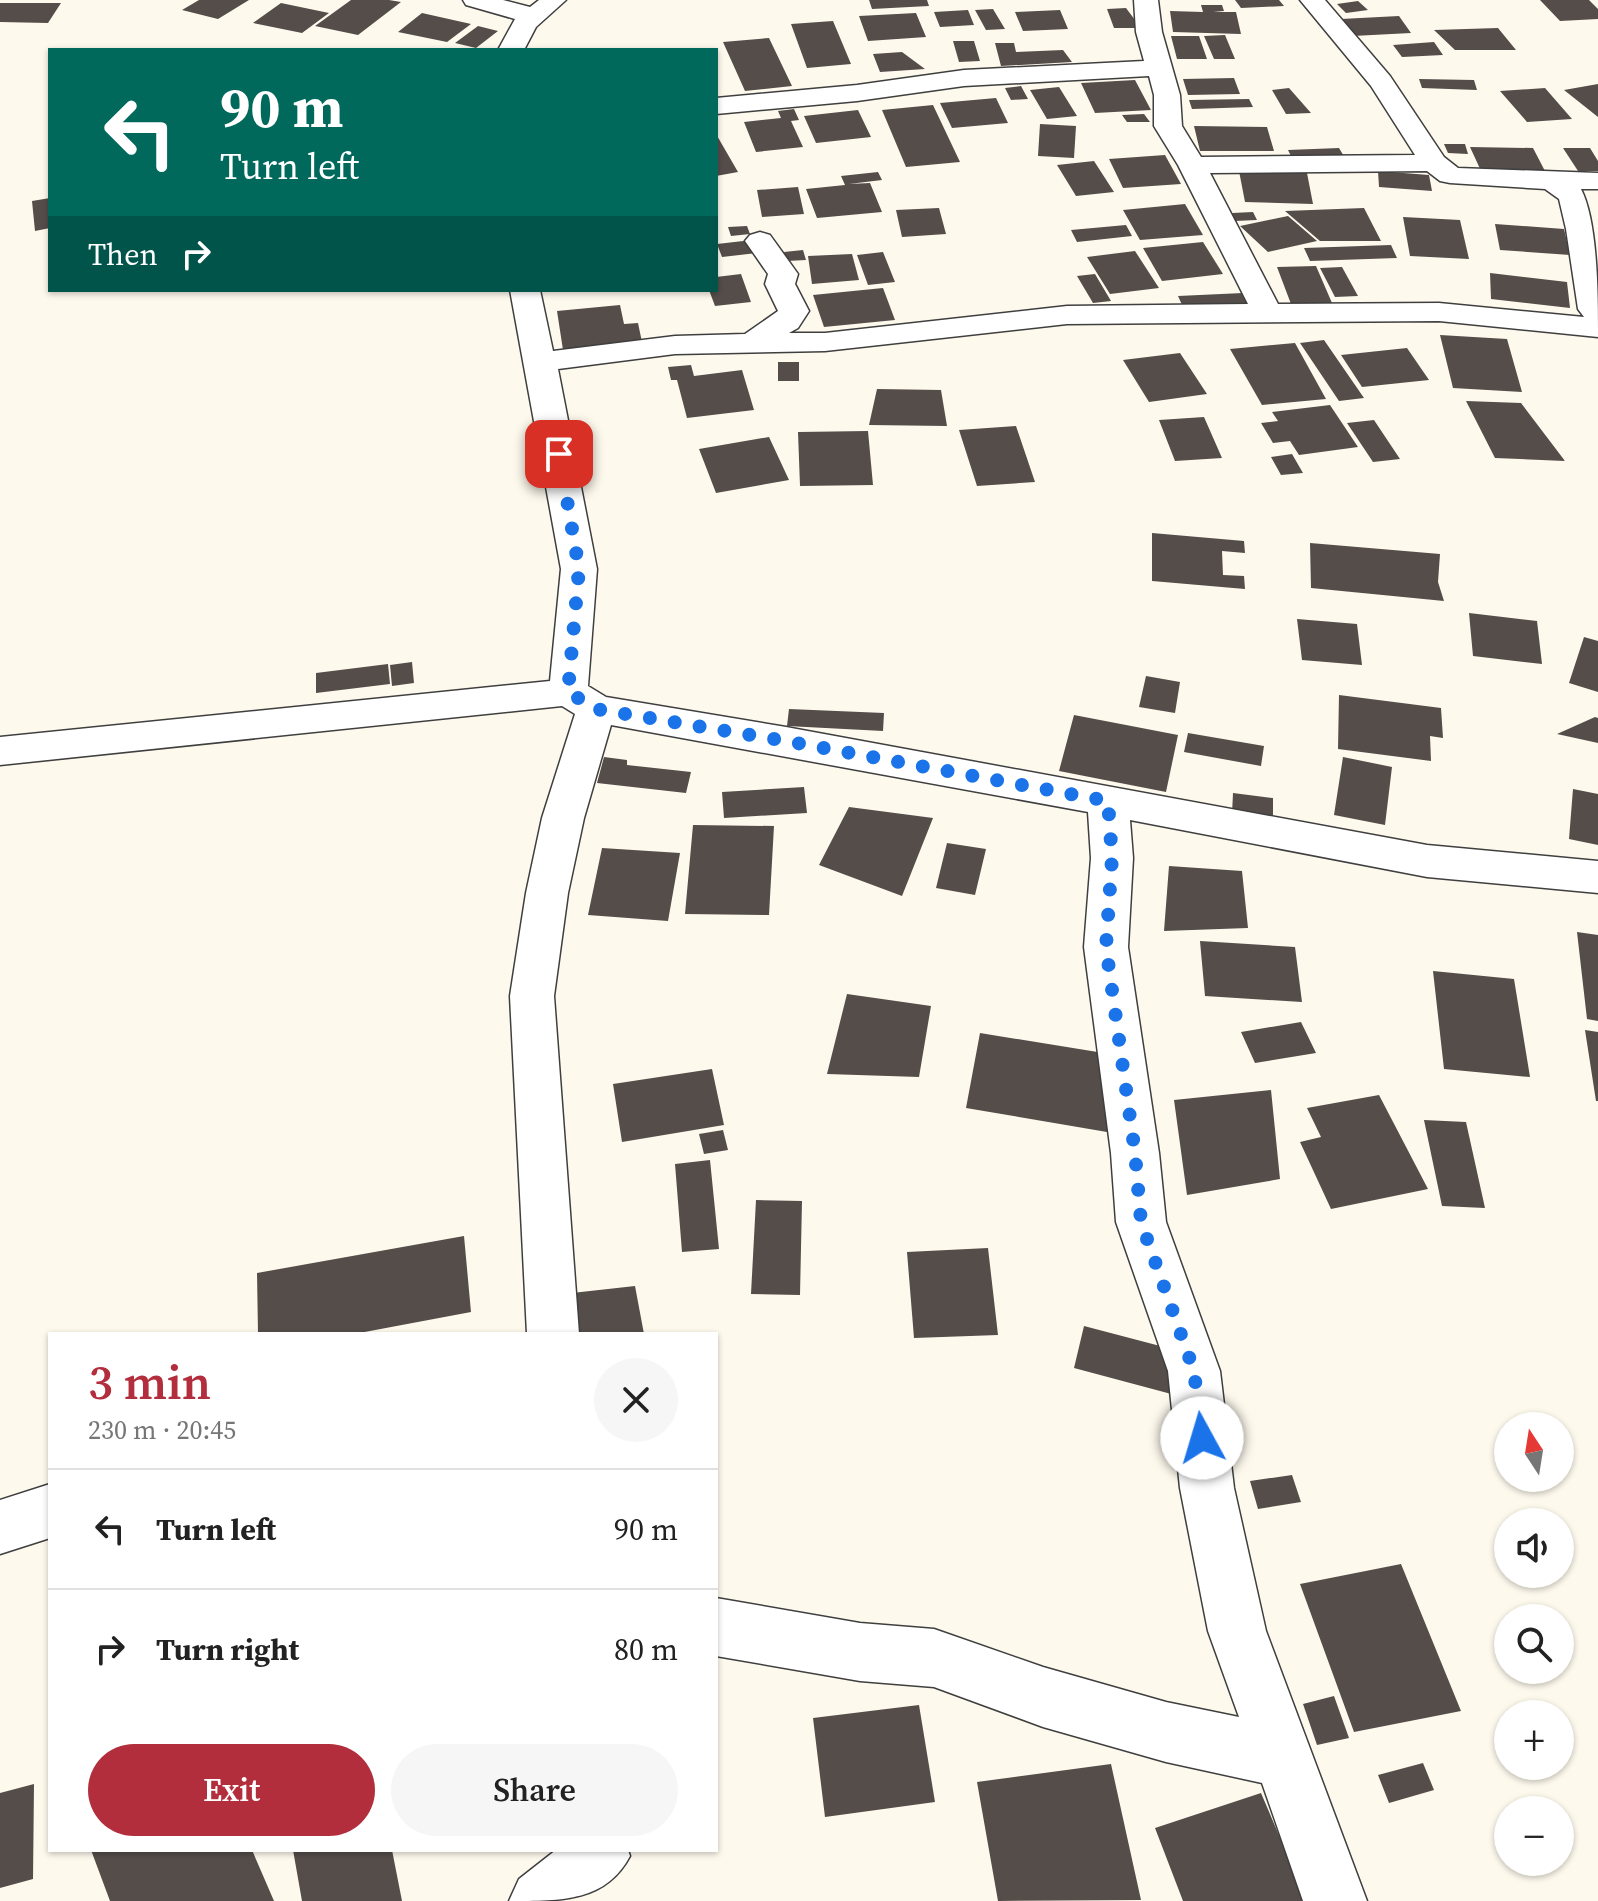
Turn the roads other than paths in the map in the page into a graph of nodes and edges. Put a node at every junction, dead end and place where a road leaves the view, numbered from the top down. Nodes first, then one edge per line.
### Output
1 (475, 0) edge
2 (554, 0) edge
3 (1146, 0) edge
4 (1312, 0) edge
5 (534, 16) junction
6 (512, 48) edge
7 (1161, 68) junction
8 (718, 106) edge
9 (1434, 163) junction
10 (1192, 165) junction
11 (1553, 181) junction
12 (1598, 181) edge
13 (760, 241) dead end
14 (525, 292) edge
15 (1598, 313) edge
16 (1268, 314) junction
17 (1598, 328) edge
18 (754, 342) junction
19 (540, 362) junction
20 (582, 700) junction
21 (0, 751) edge
22 (1108, 801) junction
23 (1598, 877) edge
24 (553, 1332) edge
25 (48, 1512) edge
26 (0, 1527) edge
27 (718, 1627) edge
28 (1283, 1757) junction
29 (600, 1869) edge
30 (541, 1901) edge
31 (1335, 1901) edge

1 - 5 street
2 - 5 street
3 - 7 street
4 - 9 street
5 - 6 street
7 - 8 street
7 - 10 street
9 - 10 street
9 - 11 street
10 - 16 street
11 - 12 street
11 - 15 street
13 - 18 street
14 - 19 street
16 - 17 street
16 - 18 street
18 - 19 street
19 - 20 street
20 - 21 street
20 - 22 street
20 - 24 street
22 - 23 street
22 - 28 street
25 - 26 street
27 - 28 street
28 - 31 street
29 - 30 street

